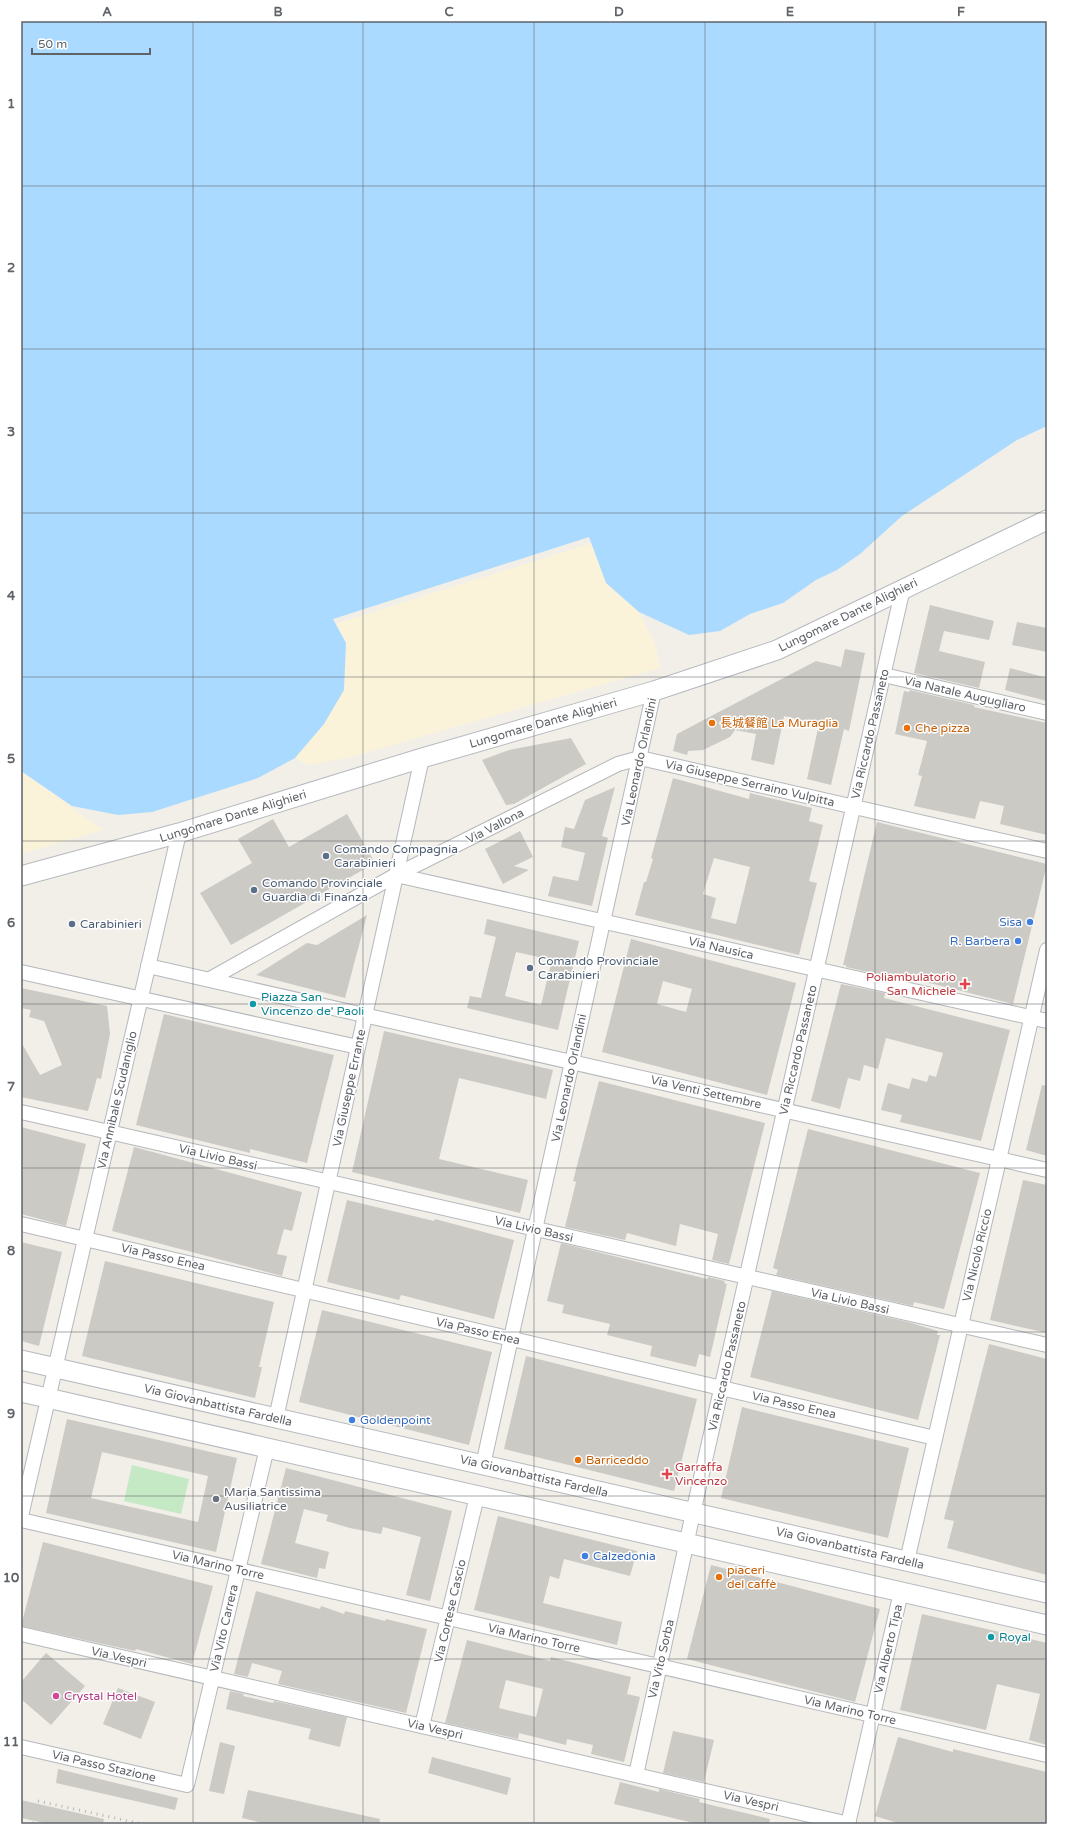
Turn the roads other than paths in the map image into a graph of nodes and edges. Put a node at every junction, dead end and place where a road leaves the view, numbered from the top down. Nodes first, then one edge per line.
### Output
1 (1047, 520) edge
2 (904, 588) junction
3 (884, 675) junction
4 (654, 691) junction
5 (1047, 713) edge
6 (422, 758) junction
7 (640, 758) junction
8 (854, 807) junction
9 (179, 832) junction
10 (1047, 851) edge
11 (396, 875) junction
12 (21, 876) edge
13 (603, 922) junction
14 (1047, 950) edge
15 (148, 966) junction
16 (817, 970) junction
17 (21, 972) edge
18 (210, 979) junction
19 (141, 998) junction
20 (365, 1014) junction
21 (1031, 1018) junction
22 (1047, 1021) edge
23 (358, 1047) junction
24 (572, 1062) junction
25 (785, 1110) junction
26 (21, 1112) edge
27 (110, 1132) junction
28 (999, 1159) junction
29 (1047, 1170) edge
30 (328, 1182) junction
31 (21, 1224) edge
32 (535, 1229) junction
33 (85, 1239) junction
34 (747, 1277) junction
35 (304, 1290) junction
36 (961, 1326) junction
37 (511, 1339) junction
38 (1047, 1345) edge
39 (21, 1360) edge
40 (55, 1368) junction
41 (722, 1388) junction
42 (21, 1392) edge
43 (48, 1398) junction
44 (276, 1418) junction
45 (935, 1438) junction
46 (267, 1448) junction
47 (483, 1465) junction
48 (477, 1496) junction
49 (693, 1513) junction
50 (21, 1516) edge
51 (21, 1520) edge
52 (687, 1544) junction
53 (907, 1561) junction
54 (238, 1570) junction
55 (901, 1592) junction
56 (1047, 1593) edge
57 (448, 1618) junction
58 (1047, 1626) edge
59 (21, 1634) edge
60 (660, 1667) junction
61 (212, 1678) junction
62 (873, 1715) junction
63 (422, 1726) junction
64 (21, 1747) edge
65 (1047, 1755) edge
66 (636, 1775) junction
67 (187, 1784) joint
68 (849, 1824) edge

1 - 2 main road, Lungomare Dante Alighieri
2 - 3 street, Via Riccardo Passaneto
2 - 4 main road, Lungomare Dante Alighieri
3 - 5 street, Via Natale Augugliaro
3 - 8 street, Via Riccardo Passaneto
4 - 6 main road, Lungomare Dante Alighieri
4 - 7 street, Via Leonardo Orlandini
6 - 9 main road, Lungomare Dante Alighieri
6 - 11 street, Via Giuseppe Errante
7 - 8 street, Via Giuseppe Serraino Vulpitta
7 - 11 street, Via Vallona
7 - 13 street, Via Leonardo Orlandini
8 - 10 street, Via Giuseppe Serraino Vulpitta
8 - 16 street, Via Riccardo Passaneto
9 - 12 main road, Lungomare Dante Alighieri
9 - 15 street, Via Annibale Scudaniglio
11 - 13 street, Via Nausica
11 - 18 street, Via Vallona
11 - 20 street, Via Giuseppe Errante
13 - 16 street, Via Nausica
13 - 24 street, Via Leonardo Orlandini
14 - 21 street, Via Nicolò Riccio
15 - 18 street, Via Venti Settembre
15 - 19 street, Via Annibale Scudaniglio
16 - 21 street, Via Nausica
16 - 25 street, Via Riccardo Passaneto
17 - 19 street
18 - 20 street, Via Venti Settembre
19 - 23 street
19 - 27 street, Via Annibale Scudaniglio
20 - 23 street, Via Giuseppe Errante
20 - 24 street, Via Venti Settembre
21 - 22 street, Via Nausica
21 - 28 street, Via Nicolò Riccio
23 - 30 street, Via Giuseppe Errante
24 - 25 street, Via Venti Settembre
24 - 32 street, Via Leonardo Orlandini
25 - 28 street, Via Venti Settembre
25 - 34 street, Via Riccardo Passaneto
26 - 27 street, Via Livio Bassi
27 - 30 street, Via Livio Bassi
27 - 33 street, Via Annibale Scudaniglio
28 - 29 street, Via Venti Settembre
28 - 36 street, Via Nicolò Riccio
30 - 32 street, Via Livio Bassi
30 - 35 street, Via Giuseppe Errante
31 - 33 street, Via Passo Enea
32 - 34 street, Via Livio Bassi
32 - 37 street, Via Leonardo Orlandini
33 - 35 street, Via Passo Enea
33 - 40 street, Via Annibale Scudaniglio
34 - 36 street, Via Livio Bassi
34 - 41 street, Via Riccardo Passaneto
35 - 37 street, Via Passo Enea
35 - 44 street, Via Giuseppe Errante
36 - 38 street, Via Livio Bassi
36 - 45 street, Via Nicolò Riccio
37 - 41 street, Via Passo Enea
37 - 47 street, Via Leonardo Orlandini
39 - 40 main road, Via Giovanbattista Fardella
40 - 43 street, Via Annibale Scudaniglio
40 - 44 main road, Via Giovanbattista Fardella
41 - 45 street, Via Passo Enea
41 - 49 street, Via Riccardo Passaneto
42 - 43 main road
43 - 46 main road
43 - 50 street, Via Annibale Scudaniglio
44 - 47 main road, Via Giovanbattista Fardella
45 - 53 street, Via Nicolò Riccio
46 - 48 main road
46 - 54 street, Via Vito Carrera
47 - 49 main road, Via Giovanbattista Fardella
48 - 52 main road
48 - 57 street, Via Cortese Cascio
49 - 52 street, Via Riccardo Passaneto
49 - 53 main road, Via Giovanbattista Fardella
51 - 54 street, Via Marino Torre
52 - 55 main road
52 - 60 street, Via Vito Sorba
53 - 56 main road, Via Giovanbattista Fardella
54 - 57 street, Via Marino Torre
54 - 61 street, Via Vito Carrera
55 - 58 main road
55 - 62 street, Via Alberto Tipa
57 - 60 street, Via Marino Torre
57 - 63 street, Via Cortese Cascio
59 - 61 street, Via Vespri
60 - 62 street, Via Marino Torre
60 - 66 street, Via Vito Sorba
61 - 63 street, Via Vespri
61 - 67 street, Via Vito Carrera
62 - 65 street, Via Marino Torre
62 - 68 street, Via Alberto Tipa
63 - 66 street, Via Vespri
64 - 67 street, Via Passo Stazione
66 - 68 street, Via Vespri

